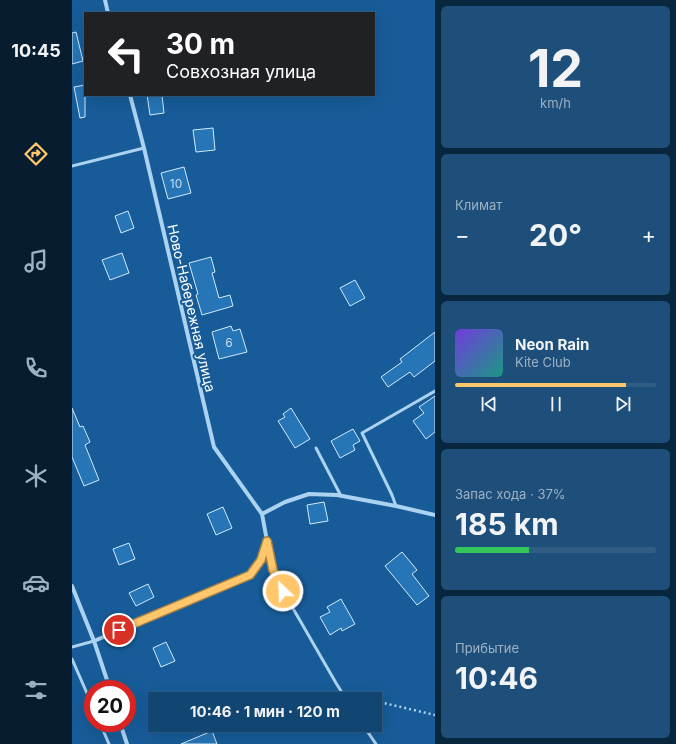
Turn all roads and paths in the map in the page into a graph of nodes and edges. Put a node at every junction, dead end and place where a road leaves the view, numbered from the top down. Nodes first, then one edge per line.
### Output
1 (105, 0) edge
2 (108, 12) edge
3 (130, 96) edge
4 (144, 148) junction
5 (72, 166) edge
6 (435, 390) edge
7 (316, 448) dead end
8 (341, 496) junction
9 (396, 506) junction
10 (262, 514) junction
11 (435, 515) edge
12 (267, 541) junction
13 (72, 586) edge
14 (94, 641) junction
15 (72, 647) edge
16 (72, 659) edge
17 (107, 680) edge
18 (84, 686) edge
19 (341, 692) edge
20 (382, 703) edge
21 (435, 715) edge
22 (104, 732) edge
23 (123, 732) edge
24 (368, 732) edge
25 (109, 744) edge
26 (127, 744) edge
27 (376, 744) edge

1 - 2 street
3 - 4 street, Ново-Набережная улица
4 - 5 lane
4 - 10 street, Ново-Набережная улица
6 - 9 lane
7 - 8 lane
8 - 9 street
8 - 10 street
9 - 11 street
10 - 12 street
12 - 14 street
12 - 19 lane
13 - 14 street
14 - 15 lane
14 - 17 street
16 - 18 lane
20 - 21 path
22 - 25 lane
23 - 26 street
24 - 27 lane

